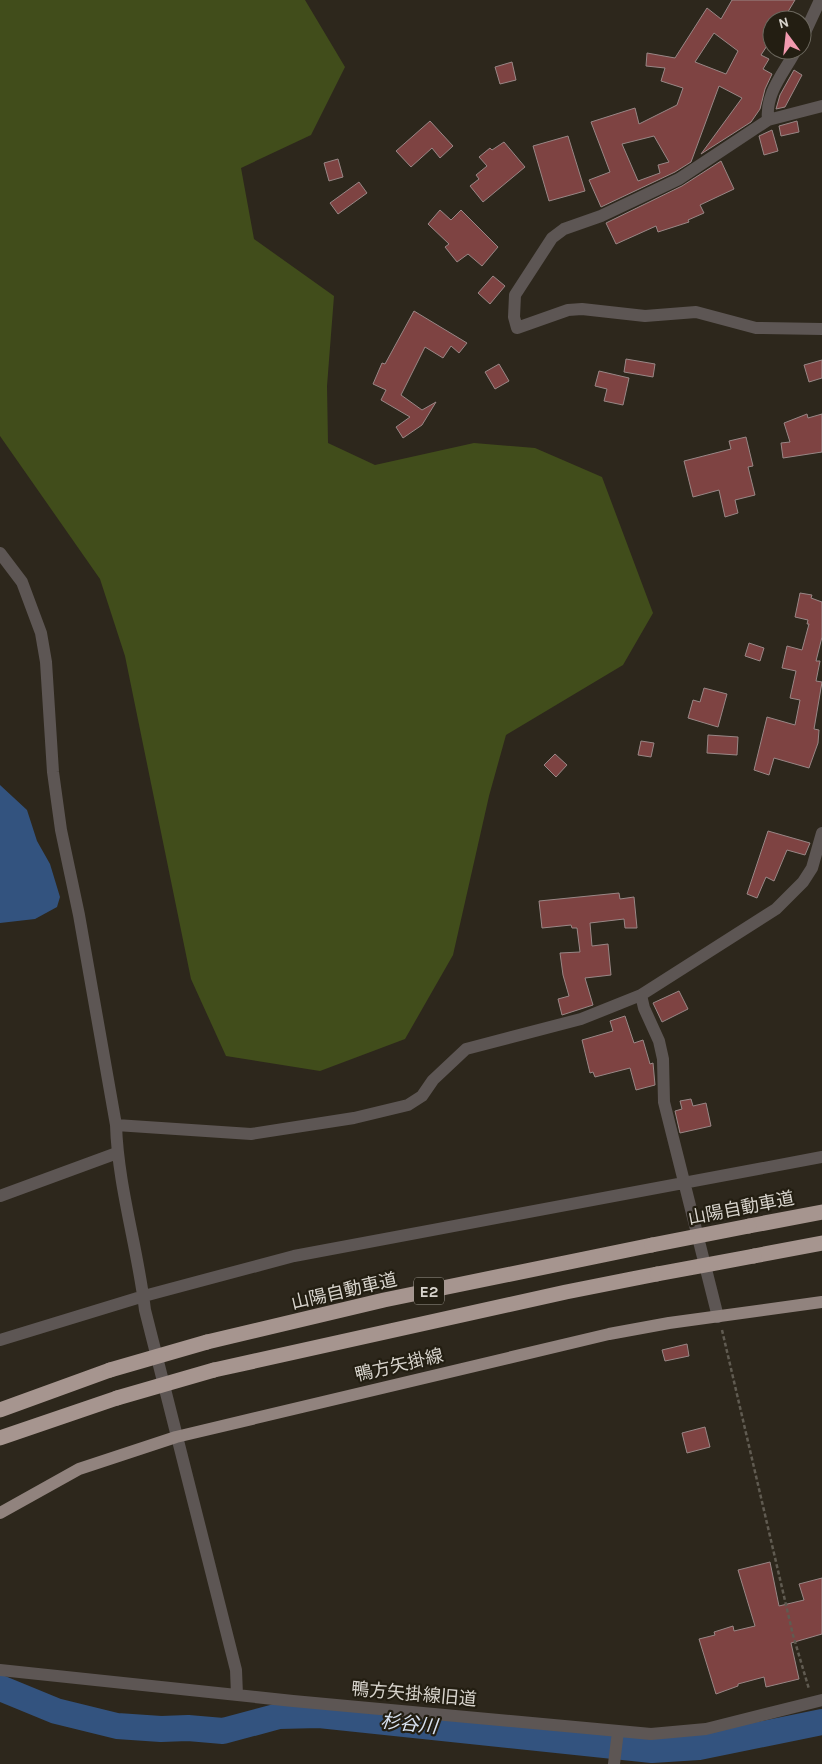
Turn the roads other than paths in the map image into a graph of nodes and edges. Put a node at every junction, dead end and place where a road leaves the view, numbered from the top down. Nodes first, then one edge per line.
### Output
1 (820, 0) edge
2 (812, 17) edge
3 (790, 60) edge
4 (822, 106) edge
5 (768, 120) junction
6 (822, 330) edge
7 (0, 554) edge
8 (822, 833) edge
9 (641, 995) junction
10 (116, 1125) junction
11 (117, 1153) junction
12 (822, 1158) edge
13 (683, 1183) junction
14 (0, 1196) edge
15 (822, 1212) edge
16 (822, 1243) edge
17 (144, 1296) junction
18 (822, 1302) edge
19 (718, 1316) junction
20 (0, 1340) edge
21 (0, 1410) edge
22 (176, 1437) junction
23 (0, 1438) edge
24 (0, 1513) edge
25 (0, 1670) edge
26 (237, 1695) junction
27 (817, 1701) edge
28 (617, 1735) junction
29 (614, 1762) edge

1 - 2 street
3 - 5 street
4 - 5 street
5 - 6 street
7 - 10 street
8 - 9 street
9 - 10 street
9 - 13 street
10 - 11 street
11 - 14 street
11 - 17 street
12 - 13 street
13 - 17 street
13 - 19 street
15 - 21 highway, 山陽自動車道 / E2, bridge
16 - 23 highway, E2, bridge
17 - 20 street
17 - 22 street
18 - 19 main road, 鴨方矢掛線
19 - 22 main road, 鴨方矢掛線
22 - 24 main road, 鴨方矢掛線
22 - 26 street
25 - 26 street, 鴨方矢掛線旧道
26 - 28 street, 鴨方矢掛線旧道
27 - 28 street, 鴨方矢掛線旧道
28 - 29 street

